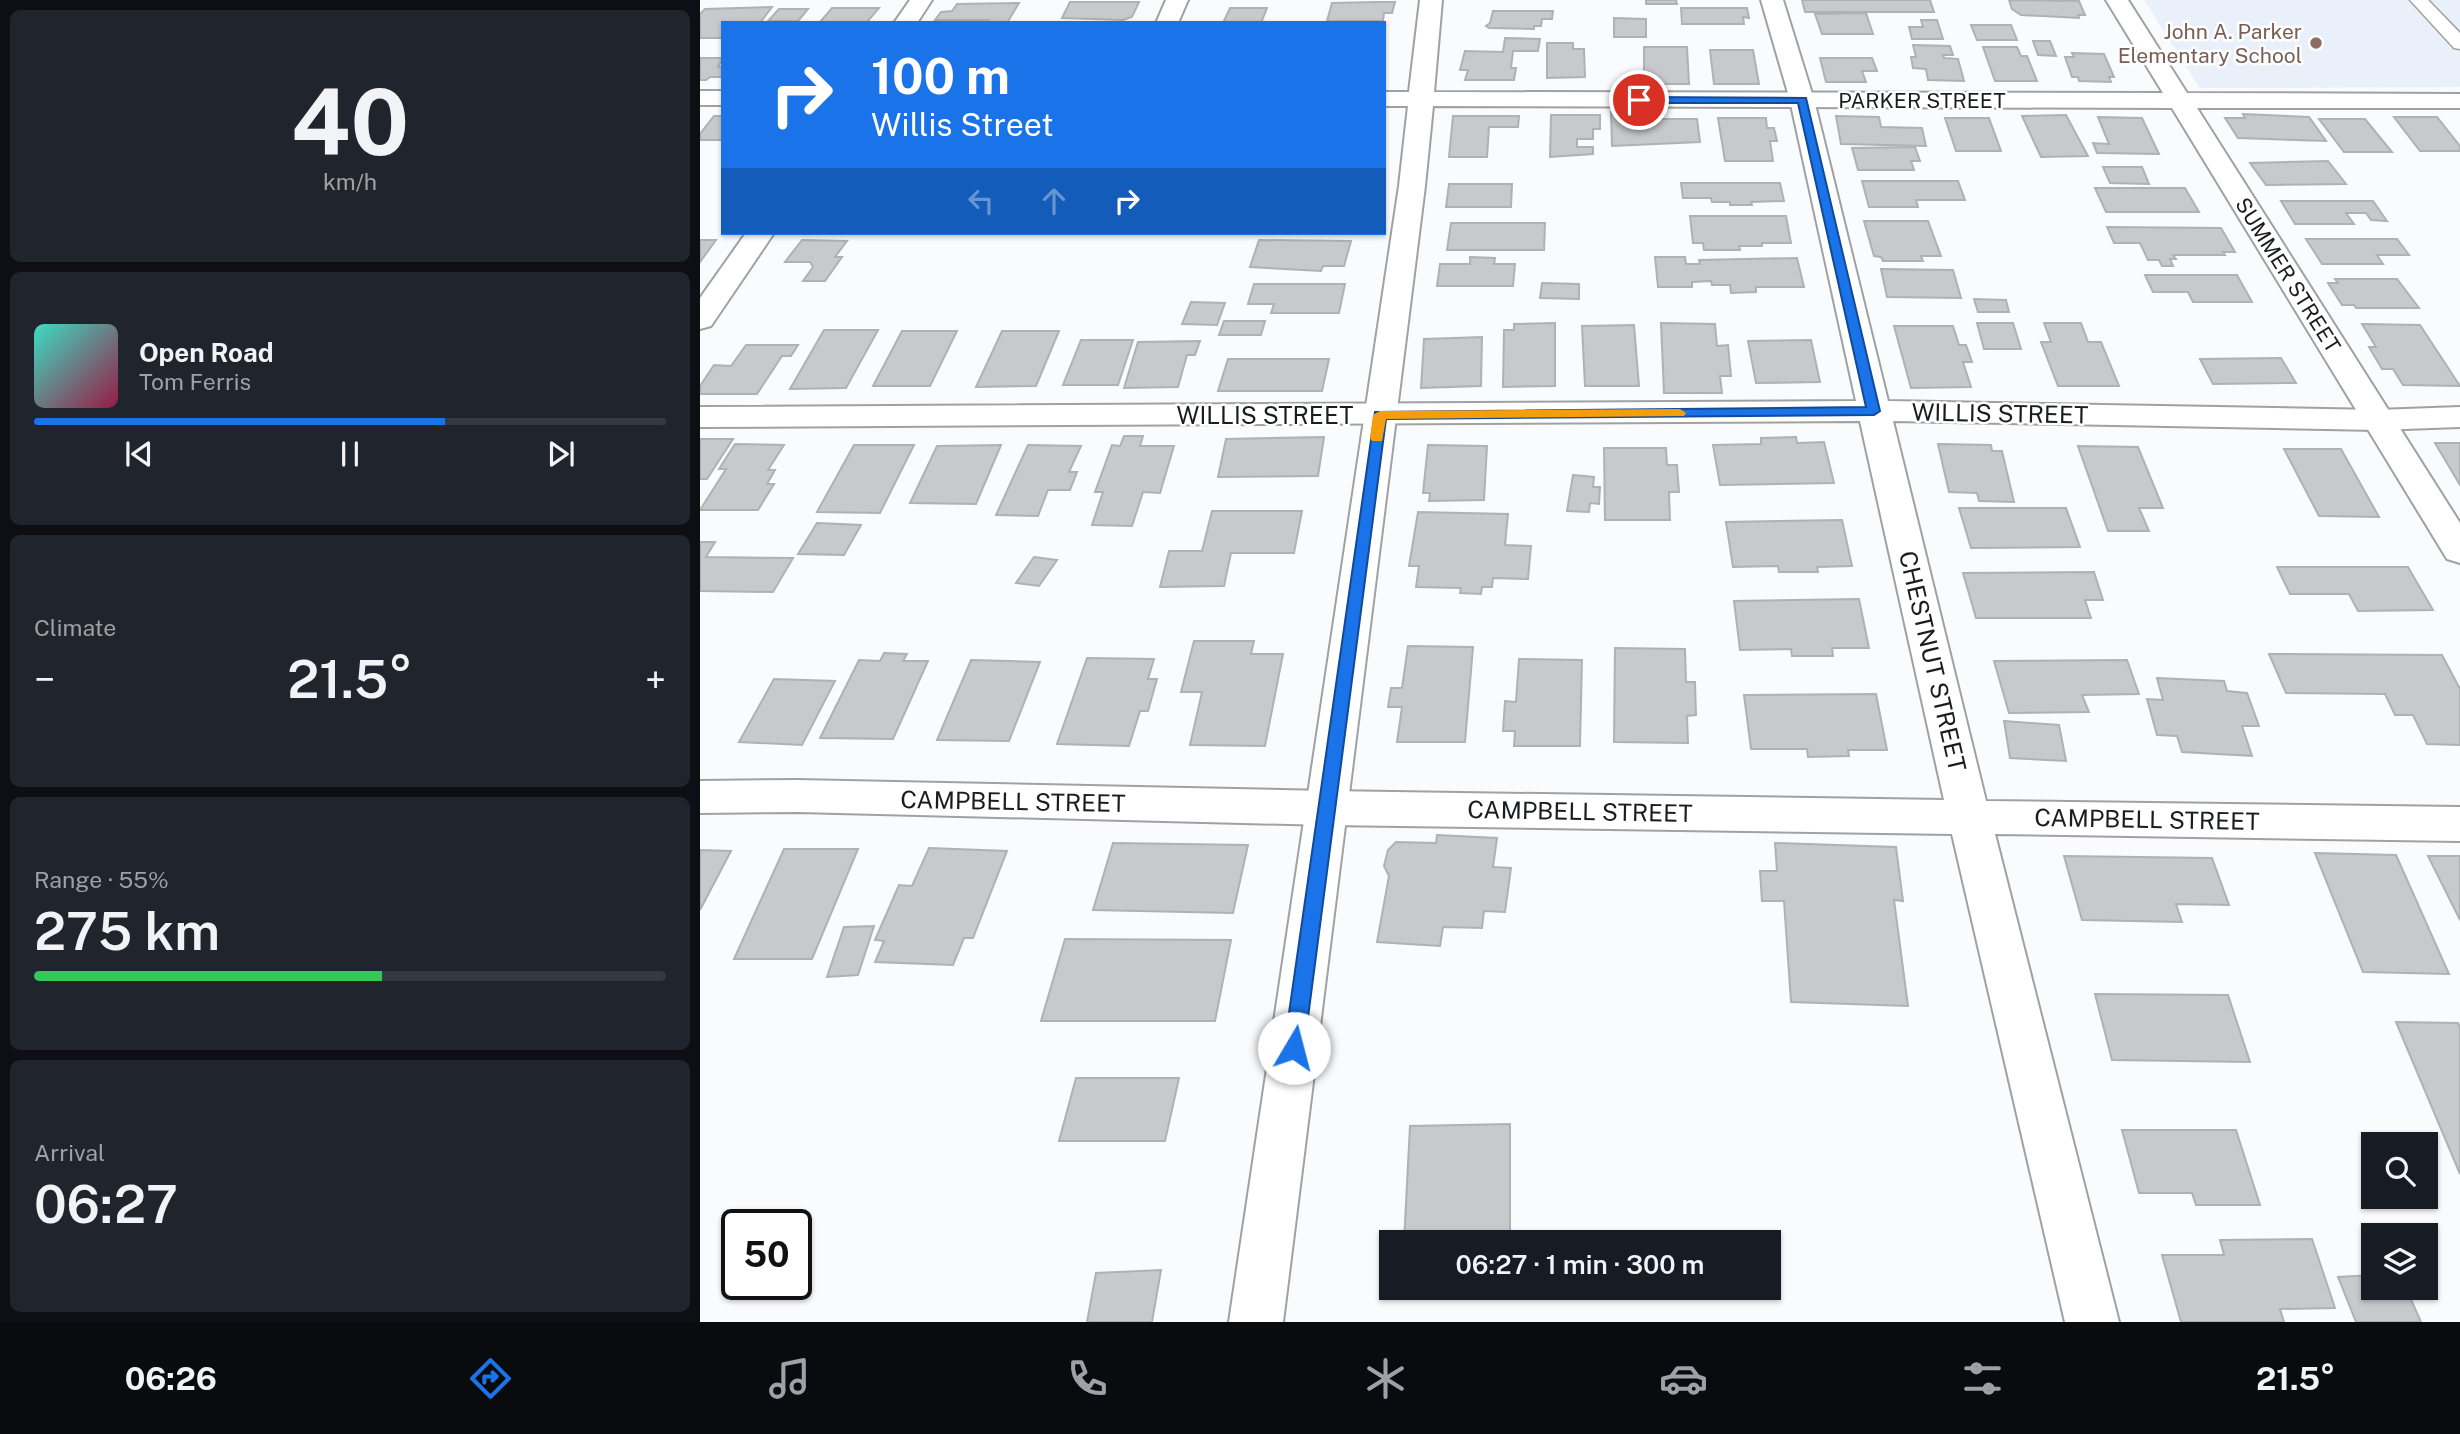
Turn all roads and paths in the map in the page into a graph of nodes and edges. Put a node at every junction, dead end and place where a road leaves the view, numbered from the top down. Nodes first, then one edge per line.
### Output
1 (921, 0) edge
2 (1178, 0) edge
3 (1432, 0) edge
4 (1772, 0) edge
5 (2117, 0) edge
6 (2419, 0) edge
7 (906, 21) edge
8 (1168, 21) edge
9 (2460, 44) edge
10 (721, 98) edge
11 (700, 99) edge
12 (1403, 99) edge
13 (1802, 100) junction
14 (2179, 100) junction
15 (2460, 101) edge
16 (760, 235) edge
17 (700, 320) edge
18 (1874, 411) junction
19 (1380, 415) junction
20 (700, 417) edge
21 (2460, 417) edge
22 (2378, 419) junction
23 (2460, 551) edge
24 (700, 797) edge
25 (1328, 808) junction
26 (1969, 817) junction
27 (2460, 824) edge
28 (1256, 1322) edge
29 (2092, 1322) edge

1 - 7 street
2 - 8 street
3 - 12 street
4 - 13 street, CHESTNUT STREET
5 - 14 street, SUMMER STREET
6 - 9 lane
10 - 11 street
12 - 13 street, PARKER STREET
12 - 19 street
13 - 14 street, PARKER STREET
13 - 18 street, CHESTNUT STREET
14 - 15 street, PARKER STREET
14 - 22 street, SUMMER STREET
16 - 17 street
18 - 19 street, WILLIS STREET
18 - 22 street, WILLIS STREET
18 - 26 street, CHESTNUT STREET
19 - 20 street, WILLIS STREET
19 - 25 street
21 - 22 street, WILLIS STREET
22 - 23 street, SUMMER STREET
24 - 25 street, CAMPBELL STREET
25 - 26 street, CAMPBELL STREET
25 - 28 street
26 - 27 street, CAMPBELL STREET
26 - 29 street, CHESTNUT STREET

